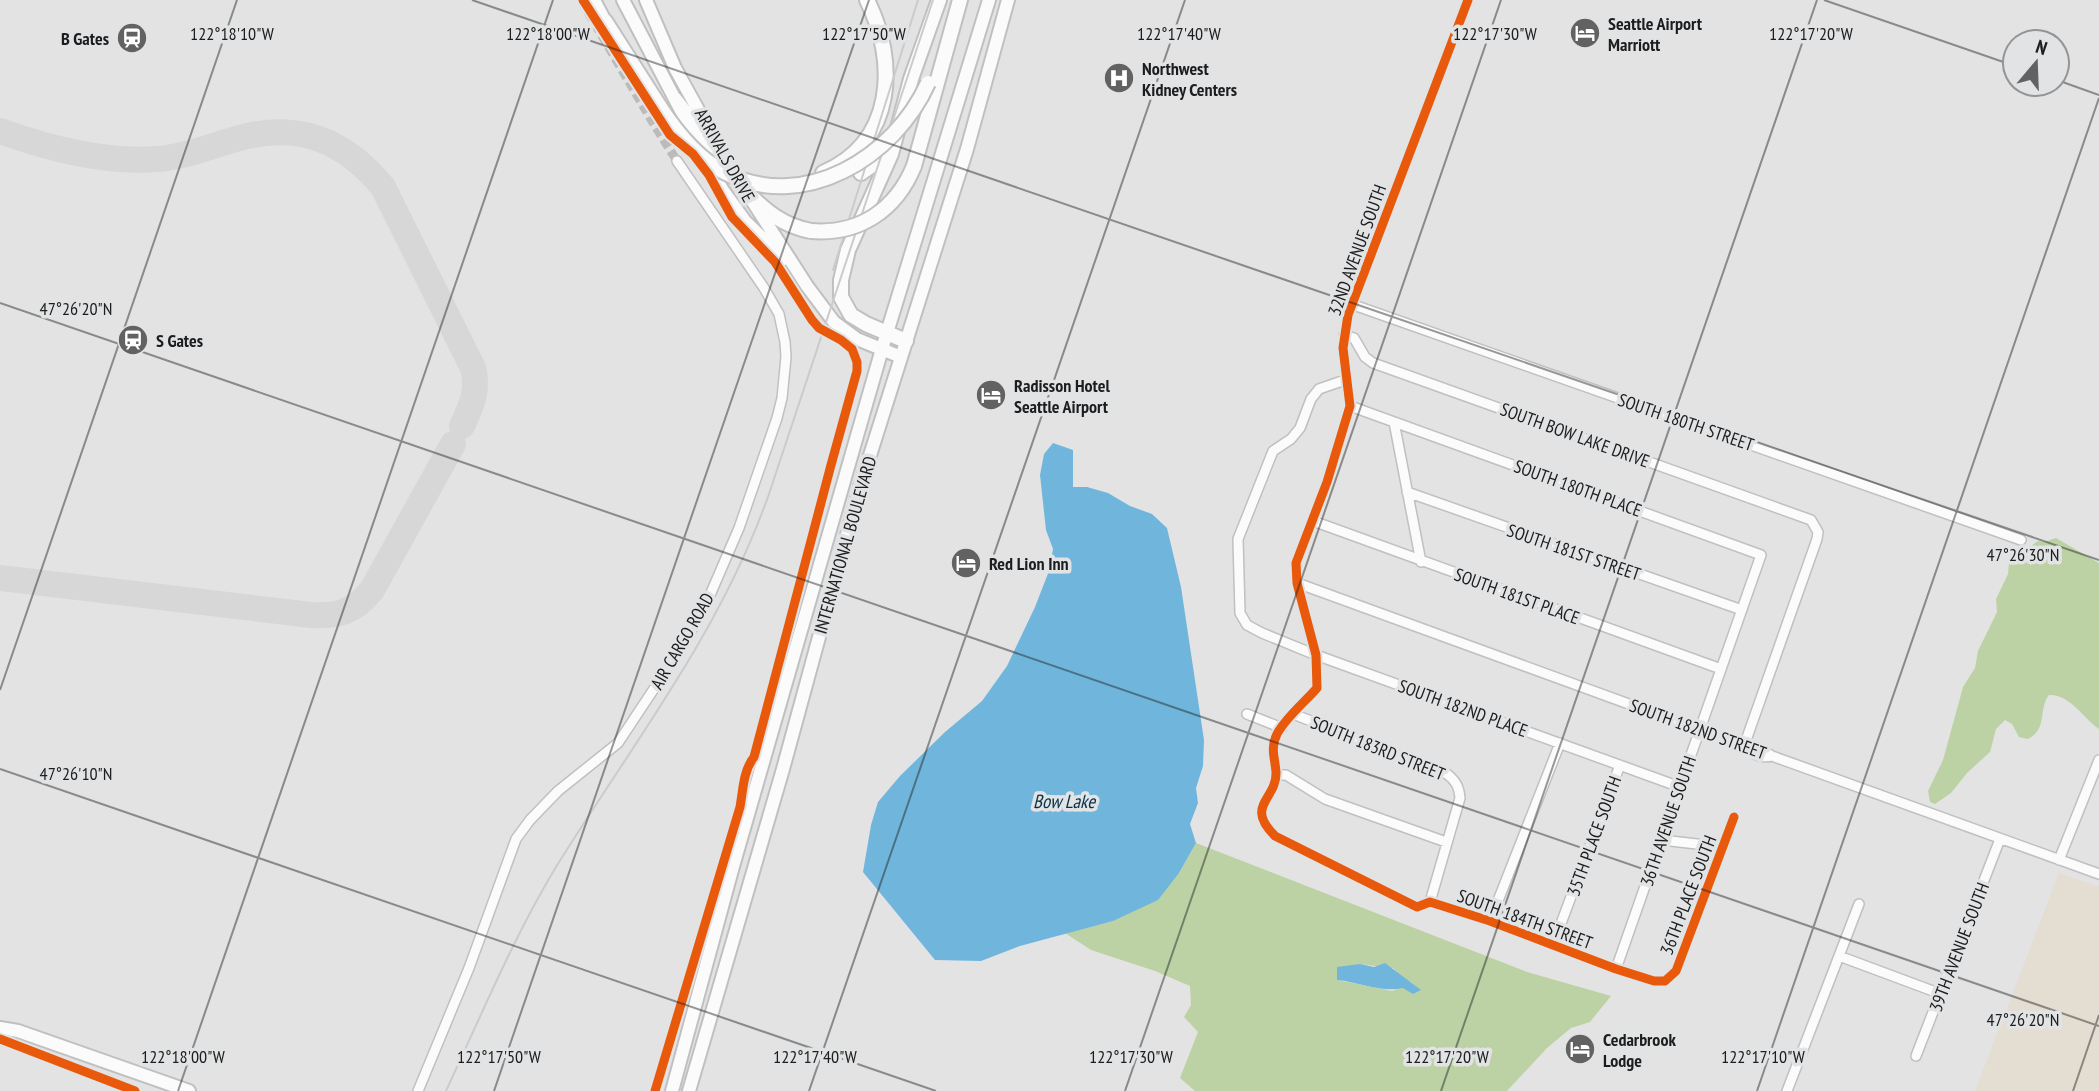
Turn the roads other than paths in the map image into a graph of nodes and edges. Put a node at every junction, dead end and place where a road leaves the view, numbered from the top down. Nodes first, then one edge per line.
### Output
1 (594, 0) edge
2 (622, 0) edge
3 (646, 0) edge
4 (939, 0) edge
5 (959, 0) edge
6 (989, 0) edge
7 (1008, 0) edge
8 (1468, 0) edge
9 (871, 6) edge
10 (605, 22) joint
11 (675, 98) junction
12 (894, 144) junction
13 (721, 154) junction
14 (677, 161) tunnel mouth
15 (861, 173) dead end
16 (789, 185) junction
17 (747, 192) junction
18 (807, 286) junction
19 (1351, 304) junction
20 (887, 334) junction
21 (1344, 335) junction
22 (906, 341) junction
23 (882, 349) junction
24 (901, 356) junction
25 (1345, 380) junction
26 (1350, 406) junction
27 (1394, 422) junction
28 (1406, 492) junction
29 (1313, 521) junction
30 (2021, 540) dead end
31 (1761, 555) joint
32 (1420, 562) junction
33 (1297, 583) junction
34 (1742, 610) junction
35 (1317, 655) junction
36 (1721, 669) junction
37 (1247, 714) dead end
38 (1293, 714) junction
39 (1282, 728) junction
40 (1700, 729) junction
41 (1560, 743) junction
42 (1744, 746) junction
43 (2099, 760) edge
44 (1620, 765) junction
45 (1276, 775) junction
46 (1680, 787) junction
47 (1734, 817) dead end
48 (1266, 827) joint
49 (2000, 839) junction
50 (1662, 840) junction
51 (1446, 842) junction
52 (1723, 847) junction
53 (2059, 860) junction
54 (2099, 874) edge
55 (1430, 902) junction
56 (1859, 904) dead end
57 (1490, 921) junction
58 (1553, 945) junction
59 (1839, 956) junction
60 (1616, 969) junction
61 (1665, 981) joint
62 (1941, 994) junction
63 (0, 1017) edge
64 (0, 1028) edge
65 (18, 1031) junction
66 (1916, 1056) dead end
67 (189, 1091) edge
68 (418, 1091) edge
69 (672, 1091) edge
70 (689, 1091) edge
71 (1787, 1091) edge

1 - 10 main road
2 - 11 main road, ARRIVALS DRIVE
3 - 13 main road
4 - 12 highway
5 - 16 highway, bridge
5 - 17 highway, bridge
6 - 20 main road, INTERNATIONAL BOULEVARD
7 - 22 main road, INTERNATIONAL BOULEVARD
8 - 19 street, 32ND AVENUE SOUTH
9 - 16 highway, bridge
10 - 16 highway, bridge
11 - 13 main road, ARRIVALS DRIVE
11 - 18 main road, ARRIVALS DRIVE
12 - 15 highway
12 - 20 highway
13 - 17 main road, ARRIVALS DRIVE
14 - 68 street, AIR CARGO ROAD
17 - 18 main road, ARRIVALS DRIVE
18 - 23 main road, ARRIVALS DRIVE
19 - 21 street, 32ND AVENUE SOUTH
19 - 30 street, SOUTH 180TH STREET
20 - 22 highway
20 - 23 main road, INTERNATIONAL BOULEVARD
21 - 25 street, 32ND AVENUE SOUTH
21 - 42 street, SOUTH BOW LAKE DRIVE
22 - 24 main road, INTERNATIONAL BOULEVARD
23 - 24 main road, ARRIVALS DRIVE
23 - 69 main road, INTERNATIONAL BOULEVARD
24 - 70 main road, INTERNATIONAL BOULEVARD
25 - 26 street, 32ND AVENUE SOUTH
25 - 35 street, SOUTH 182ND PLACE
26 - 27 street, SOUTH 180TH PLACE
26 - 29 street, 32ND AVENUE SOUTH
27 - 28 street
27 - 31 street, SOUTH 180TH PLACE
28 - 32 street
28 - 34 street, SOUTH 181ST STREET
29 - 32 street, SOUTH 181ST PLACE
29 - 33 street, 32ND AVENUE SOUTH
31 - 34 street, 36TH AVENUE SOUTH
32 - 36 street, SOUTH 181ST PLACE
33 - 35 street, 32ND AVENUE SOUTH
33 - 40 street, SOUTH 182ND STREET
34 - 36 street, 36TH AVENUE SOUTH
35 - 38 street, 32ND AVENUE SOUTH
35 - 41 street, SOUTH 182ND PLACE
36 - 40 street, 36TH AVENUE SOUTH
37 - 39 street
38 - 39 street, 32ND AVENUE SOUTH
38 - 51 street, SOUTH 183RD STREET
39 - 45 street, 32ND AVENUE SOUTH
40 - 42 street, SOUTH 182ND STREET
40 - 46 street, 36TH AVENUE SOUTH
41 - 44 street, SOUTH 182ND PLACE
41 - 57 street
42 - 49 street, SOUTH 182ND STREET
43 - 53 street
44 - 46 street, SOUTH 182ND PLACE
44 - 58 street, 35TH PLACE SOUTH
45 - 48 street, 32ND AVENUE SOUTH
45 - 51 street
46 - 50 street, 36TH AVENUE SOUTH
47 - 52 street, 36TH PLACE SOUTH
48 - 55 street, SOUTH 184TH STREET
49 - 53 street, SOUTH 182ND STREET
49 - 62 street, 39TH AVENUE SOUTH
50 - 52 street
50 - 60 street, 36TH AVENUE SOUTH
51 - 55 street
52 - 61 street, 36TH PLACE SOUTH
53 - 54 street, SOUTH 182ND STREET
55 - 57 street, SOUTH 184TH STREET
56 - 59 street
57 - 58 street, SOUTH 184TH STREET
58 - 60 street, SOUTH 184TH STREET
59 - 62 street
59 - 71 street
60 - 61 street, SOUTH 184TH STREET
62 - 66 street, 39TH AVENUE SOUTH
63 - 65 main road
64 - 65 main road
65 - 67 main road

